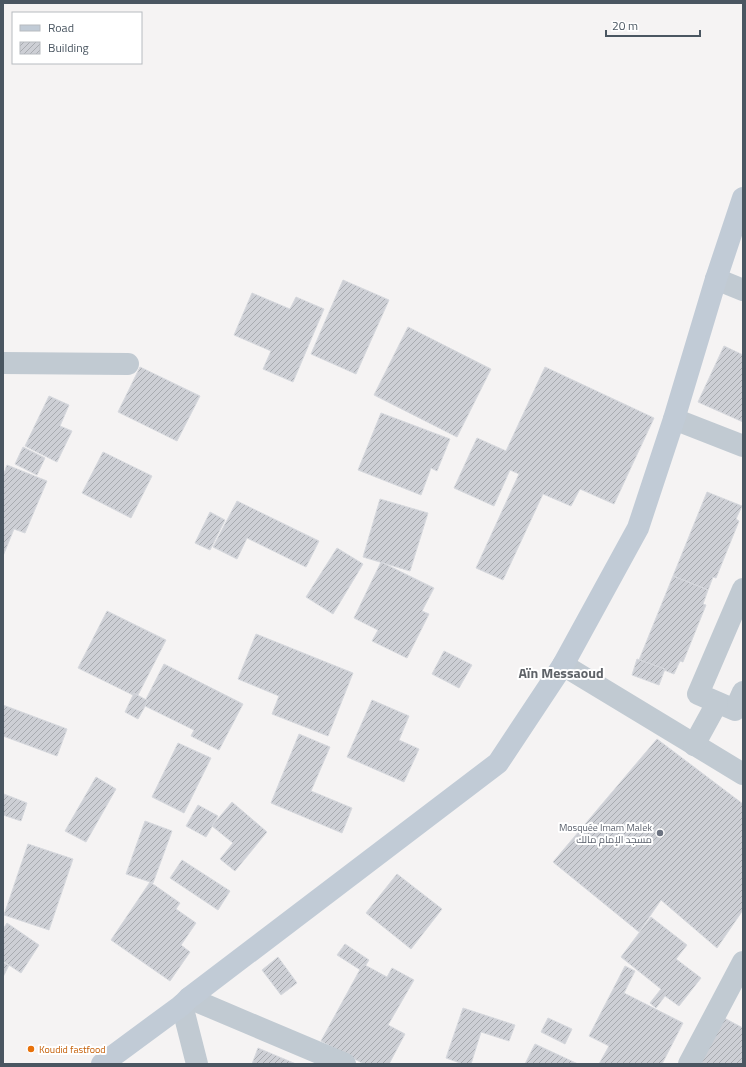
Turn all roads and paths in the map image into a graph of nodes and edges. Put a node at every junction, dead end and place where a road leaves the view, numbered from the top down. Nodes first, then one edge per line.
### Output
1 (743, 198) edge
2 (716, 279) junction
3 (743, 290) edge
4 (3, 363) edge
5 (128, 364) dead end
6 (674, 419) junction
7 (743, 446) edge
8 (743, 589) edge
9 (563, 665) junction
10 (743, 692) edge
11 (717, 703) junction
12 (694, 745) junction
13 (743, 774) edge
14 (743, 962) edge
15 (735, 997) edge
16 (186, 1001) junction
17 (102, 1064) edge
18 (197, 1064) edge
19 (345, 1064) edge
20 (689, 1064) edge

1 - 2 main road
2 - 3 street
2 - 6 main road
4 - 5 street
6 - 7 street
6 - 9 main road
8 - 11 street
9 - 12 street
9 - 16 main road
10 - 11 street
11 - 12 street
12 - 13 street
14 - 15 street
15 - 20 street
16 - 17 main road
16 - 18 street
16 - 19 street

